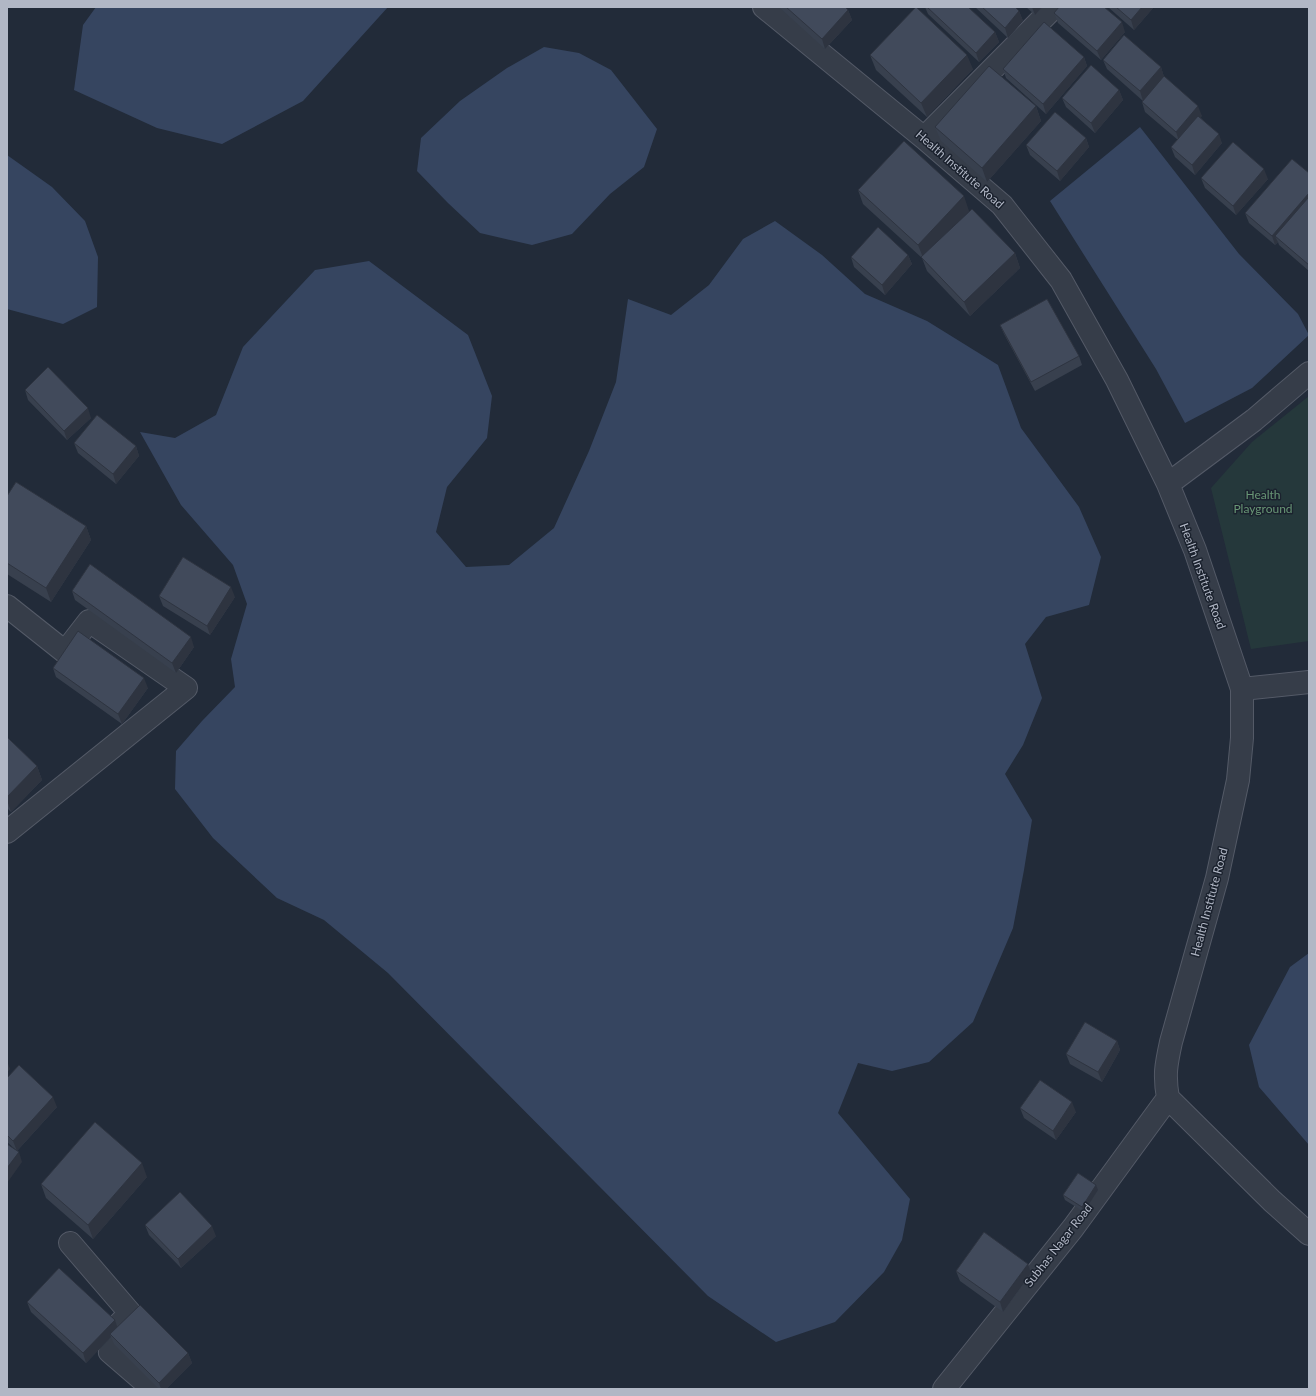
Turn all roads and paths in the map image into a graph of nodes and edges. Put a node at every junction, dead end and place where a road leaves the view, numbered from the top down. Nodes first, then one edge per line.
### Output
1 (764, 7) edge
2 (1054, 7) edge
3 (924, 138) junction
4 (1309, 373) edge
5 (1168, 484) junction
6 (7, 606) edge
7 (1309, 682) edge
8 (1242, 689) junction
9 (7, 832) edge
10 (1168, 1098) junction
11 (1309, 1234) edge
12 (70, 1243) dead end
13 (153, 1389) edge
14 (944, 1389) edge

1 - 3 street, Health Institute Road
2 - 3 street
3 - 5 street, Health Institute Road
4 - 5 street
5 - 8 street, Health Institute Road
6 - 9 street
7 - 8 street
8 - 10 street, Health Institute Road
10 - 11 street
10 - 14 street, Subhas Nagar Road
12 - 13 street

